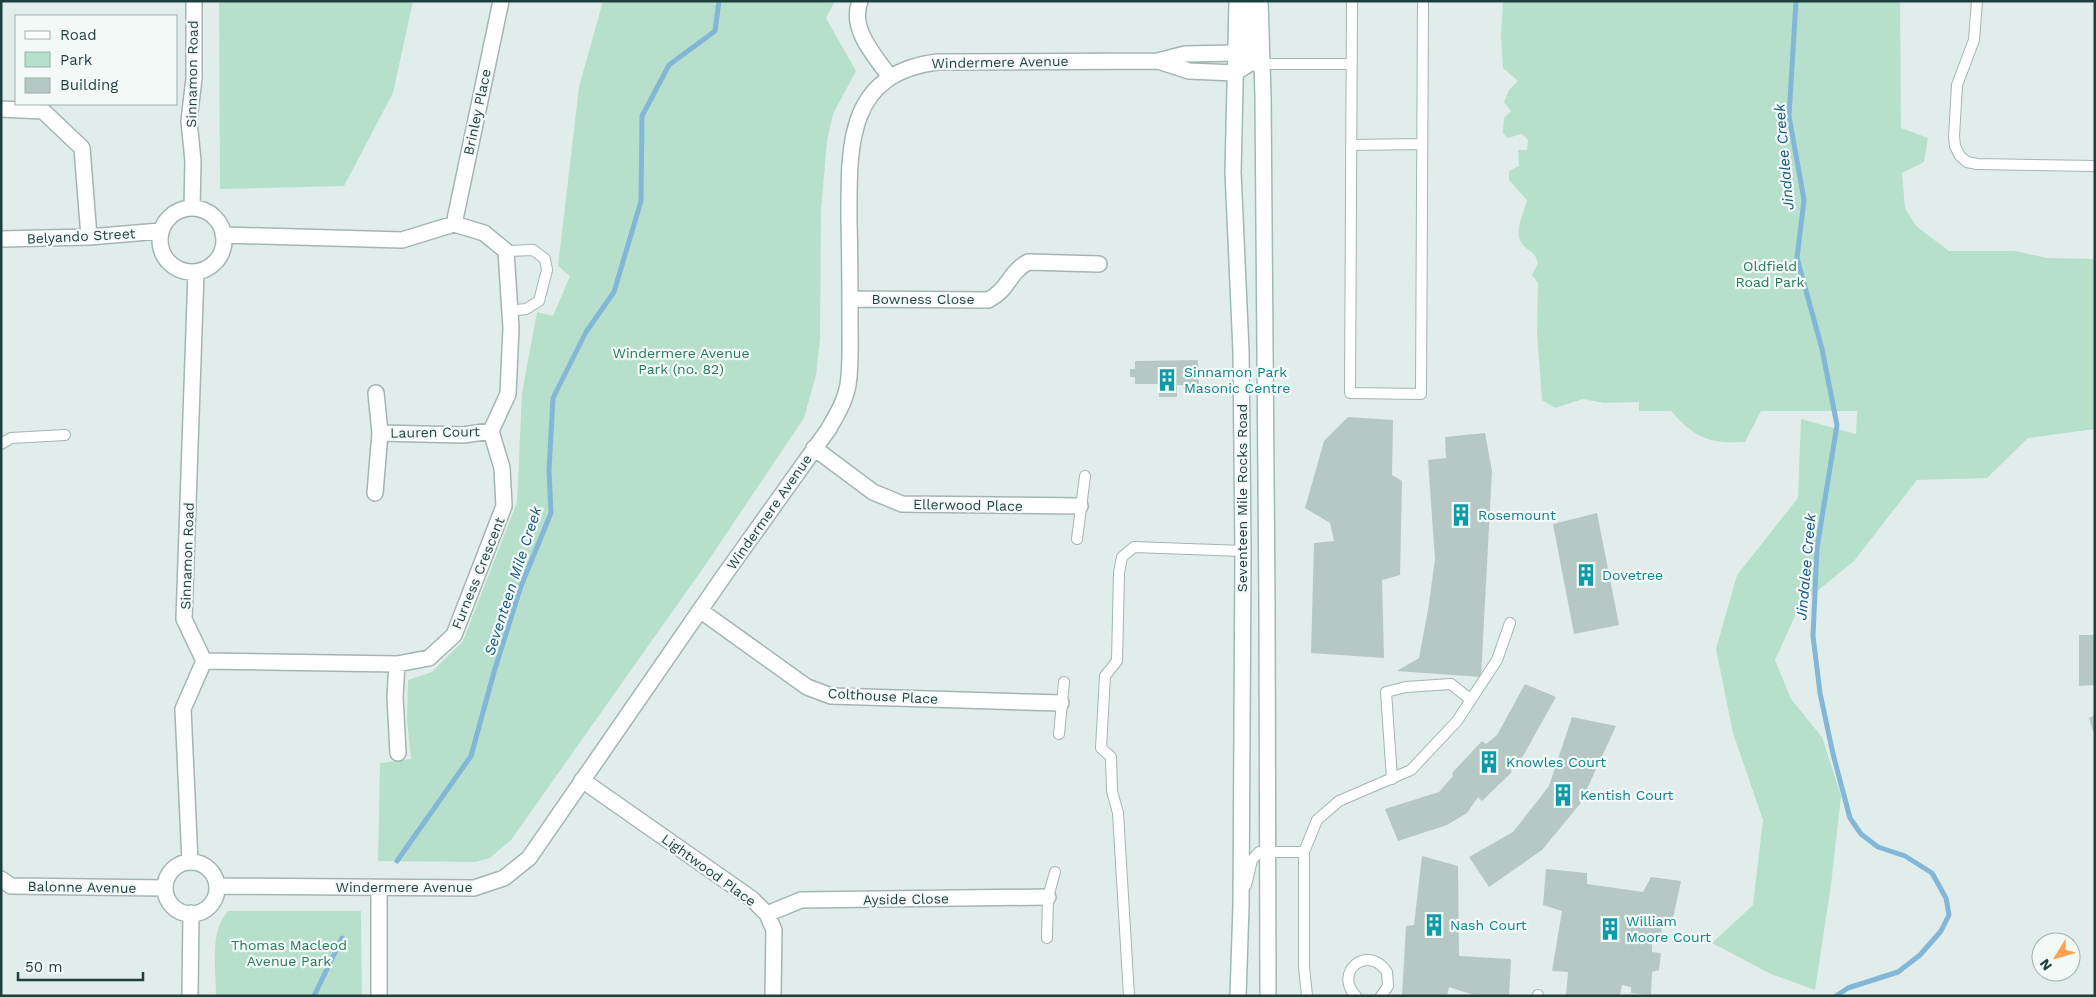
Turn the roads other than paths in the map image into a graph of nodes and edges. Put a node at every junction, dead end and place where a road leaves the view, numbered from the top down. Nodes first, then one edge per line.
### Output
1 (194, 1) edge
2 (501, 1) edge
3 (860, 1) edge
4 (1237, 1) edge
5 (1248, 1) edge
6 (1260, 1) edge
7 (1352, 1) edge
8 (1423, 1) edge
9 (1977, 1) edge
10 (1235, 53) junction
11 (1158, 61) junction
12 (1256, 63) junction
13 (1351, 64) junction
14 (1234, 73) junction
15 (890, 77) junction
16 (1, 109) edge
17 (1422, 144) junction
18 (1351, 145) junction
19 (2095, 166) edge
20 (192, 208) junction
21 (454, 224) junction
22 (160, 231) junction
23 (224, 235) junction
24 (89, 237) junction
25 (1, 239) edge
26 (506, 251) junction
27 (1098, 264) dead end
28 (196, 272) junction
29 (850, 299) junction
30 (508, 310) junction
31 (376, 394) dead end
32 (491, 431) junction
33 (380, 433) junction
34 (65, 435) dead end
35 (1, 444) edge
36 (814, 448) junction
37 (1085, 476) dead end
38 (375, 493) dead end
39 (1080, 506) junction
40 (1077, 540) dead end
41 (1242, 551) junction
42 (701, 611) junction
43 (1510, 623) dead end
44 (204, 661) junction
45 (397, 664) junction
46 (1064, 682) dead end
47 (1471, 700) junction
48 (1061, 703) junction
49 (1059, 734) dead end
50 (398, 753) dead end
51 (1392, 779) junction
52 (582, 780) junction
53 (1267, 852) junction
54 (1304, 852) junction
55 (190, 862) junction
56 (1055, 872) dead end
57 (1, 879) edge
58 (216, 886) junction
59 (164, 888) junction
60 (378, 888) junction
61 (1048, 897) junction
62 (1241, 906) junction
63 (191, 914) junction
64 (767, 914) junction
65 (1046, 938) dead end
66 (190, 996) edge
67 (379, 996) edge
68 (773, 996) edge
69 (1129, 996) edge
70 (1238, 996) edge
71 (1268, 996) edge
72 (1307, 996) edge
73 (1355, 996) edge
74 (1381, 996) edge

1 - 20 street, Sinnamon Road
2 - 21 street, Brinley Place
3 - 15 street
4 - 10 street, Seventeen Mile Rocks Road
5 - 12 street
6 - 12 street, Seventeen Mile Rocks Road
7 - 13 lane
8 - 17 lane
9 - 19 lane
10 - 11 street
10 - 12 street
10 - 14 street, Seventeen Mile Rocks Road
11 - 14 street
11 - 15 street, Windermere Avenue
12 - 13 lane
12 - 14 street
12 - 53 street, Seventeen Mile Rocks Road
13 - 18 lane
14 - 41 street, Seventeen Mile Rocks Road
15 - 29 street, Windermere Avenue
16 - 24 street
17 - 18 lane
17 - 18 lane
20 - 22 street
20 - 23 street
21 - 23 street
21 - 26 street
22 - 24 street, Belyando Street
22 - 28 street
23 - 28 street
24 - 25 street, Belyando Street
26 - 30 street
26 - 30 lane
27 - 29 street, Bowness Close
28 - 44 street, Sinnamon Road
29 - 36 street, Windermere Avenue
30 - 32 street
31 - 33 street, Lauren Court
32 - 33 street, Lauren Court
32 - 45 street, Furness Crescent
33 - 38 street, Lauren Court
34 - 35 lane
36 - 39 street, Ellerwood Place
36 - 42 street, Windermere Avenue
37 - 39 lane
39 - 40 lane
41 - 62 street, Seventeen Mile Rocks Road
41 - 69 lane
42 - 48 street, Colthouse Place
42 - 52 street, Windermere Avenue
43 - 47 lane
44 - 45 street, Furness Crescent
44 - 55 street
45 - 50 street
46 - 48 lane
47 - 51 lane
47 - 51 lane
48 - 49 lane
51 - 54 lane
52 - 60 street, Windermere Avenue
52 - 64 street, Lightwood Place
53 - 54 lane
53 - 62 lane
53 - 71 street, Seventeen Mile Rocks Road
54 - 72 lane
55 - 58 street
55 - 59 street
56 - 61 lane
57 - 59 street, Balonne Avenue
58 - 60 street, Windermere Avenue
58 - 63 street
59 - 63 street
60 - 67 street
61 - 64 street, Ayside Close
61 - 65 lane
62 - 70 street, Seventeen Mile Rocks Road
63 - 66 street
64 - 68 street, Lightwood Place
73 - 74 lane

